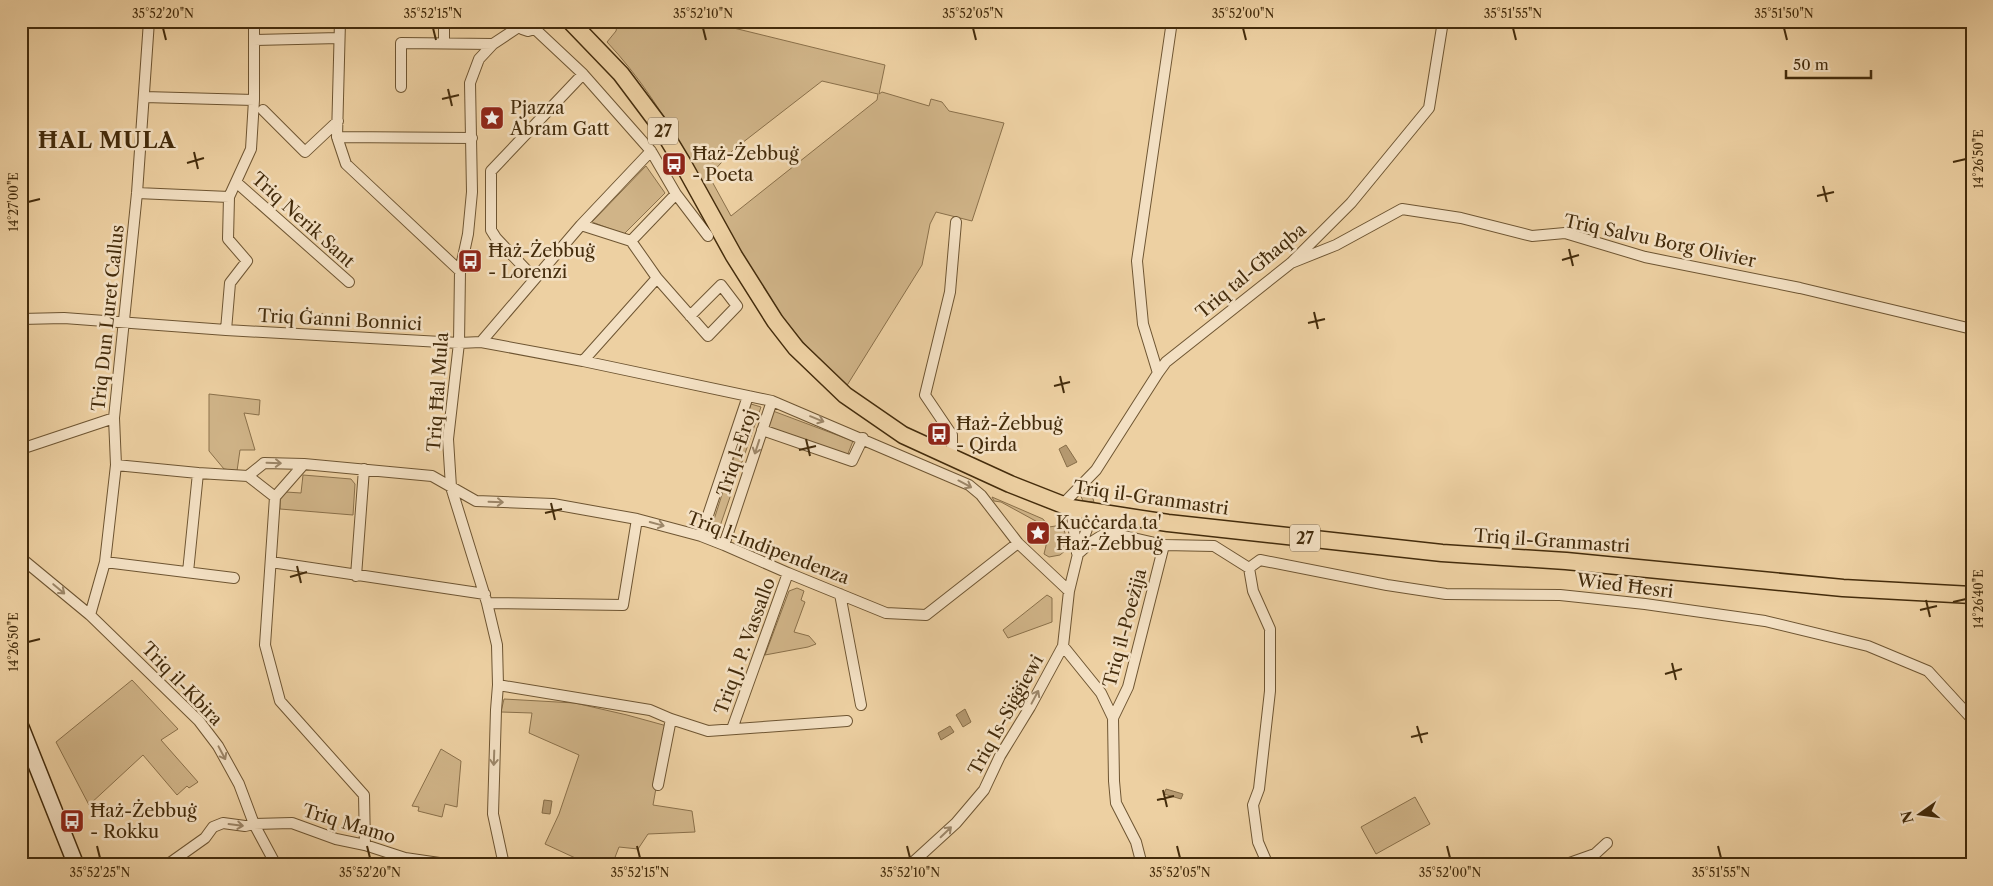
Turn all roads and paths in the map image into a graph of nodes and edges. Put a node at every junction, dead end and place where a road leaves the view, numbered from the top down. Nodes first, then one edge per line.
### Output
1 (150, 21) edge
2 (254, 21) edge
3 (340, 21) edge
4 (444, 21) edge
5 (570, 21) edge
6 (1172, 21) edge
7 (1442, 21) edge
8 (519, 24) edge
9 (539, 24) edge
10 (339, 38) junction
11 (255, 40) junction
12 (444, 43) junction
13 (493, 44) junction
14 (583, 74) junction
15 (401, 87) dead end
16 (144, 98) junction
17 (254, 100) junction
18 (263, 110) dead end
19 (338, 121) junction
20 (337, 137) junction
21 (472, 138) junction
22 (651, 151) junction
23 (236, 182) junction
24 (137, 193) junction
25 (676, 194) junction
26 (229, 197) junction
27 (956, 222) dead end
28 (580, 225) junction
29 (708, 236) dead end
30 (631, 241) junction
31 (1291, 263) junction
32 (460, 272) junction
33 (534, 278) junction
34 (657, 278) junction
35 (349, 282) dead end
36 (690, 316) junction
37 (21, 319) edge
38 (124, 322) junction
39 (1972, 329) edge
40 (226, 330) junction
41 (481, 342) junction
42 (459, 343) junction
43 (582, 360) junction
44 (1158, 373) junction
45 (748, 396) junction
46 (772, 401) junction
47 (114, 418) junction
48 (762, 430) junction
49 (863, 438) junction
50 (21, 449) edge
51 (952, 458) junction
52 (304, 464) junction
53 (116, 465) junction
54 (364, 469) junction
55 (198, 473) junction
56 (248, 476) junction
57 (451, 487) junction
58 (275, 498) junction
59 (1066, 506) junction
60 (1093, 512) junction
61 (638, 519) junction
62 (701, 536) junction
63 (1018, 543) junction
64 (724, 545) junction
65 (1164, 545) junction
66 (1078, 554) junction
67 (21, 558) edge
68 (105, 562) junction
69 (271, 562) junction
70 (1249, 568) junction
71 (188, 572) junction
72 (788, 573) junction
73 (356, 576) junction
74 (234, 578) dead end
75 (1069, 591) junction
76 (840, 594) junction
77 (1972, 595) edge
78 (486, 599) junction
79 (90, 615) junction
80 (1063, 646) junction
81 (498, 685) junction
82 (862, 704) dead end
83 (1113, 718) junction
84 (671, 719) junction
85 (1972, 719) edge
86 (847, 720) dead end
87 (21, 727) edge
88 (732, 729) junction
89 (658, 785) dead end
90 (254, 824) junction
91 (1607, 844) dead end
92 (365, 845) junction
93 (408, 861) edge
94 (76, 865) edge
95 (167, 865) edge
96 (276, 865) edge
97 (453, 865) edge
98 (504, 865) edge
99 (910, 865) edge
100 (1142, 865) edge
101 (1268, 865) edge
102 (1564, 865) edge

1 - 16 street, Triq Dun Luret Callus
2 - 11 street
3 - 10 street
4 - 12 street
5 - 51 main road, Triq il-Granmastri / 27
6 - 44 street
7 - 31 street, Triq tal-Għaqba
8 - 9 street
8 - 13 street, Triq Ħal Mula
9 - 14 street
10 - 11 street
10 - 19 street
11 - 17 street
12 - 13 street
12 - 15 street
13 - 21 street, Triq Ħal Mula
14 - 22 street
14 - 33 street
16 - 17 street
16 - 24 street, Triq Dun Luret Callus
17 - 23 street
18 - 19 street
19 - 20 street
20 - 21 street
20 - 32 street
21 - 32 street, Triq Ħal Mula
22 - 25 street
22 - 28 street
23 - 26 street
23 - 35 street, Triq Nerik Sant
24 - 26 street, Triq Nerik Sant
24 - 38 street, Triq Dun Luret Callus
25 - 29 street
25 - 30 street
26 - 40 street
27 - 51 street
28 - 30 street
28 - 33 street
30 - 34 street
31 - 39 street, Triq Salvu Borg Olivier
31 - 44 street, Triq tal-Għaqba
32 - 42 street, Triq Ħal Mula
33 - 41 street
34 - 36 street
34 - 43 street
36 - 36 street
37 - 38 street, Triq Ġanni Bonnici
38 - 40 street, Triq Ġanni Bonnici
38 - 47 street, Triq Dun Luret Callus
40 - 42 street, Triq Ġanni Bonnici
41 - 42 street, Triq Ġanni Bonnici
41 - 43 street, Triq Ġanni Bonnici
42 - 57 street, Triq Ħal Mula
43 - 45 street, Triq Ġanni Bonnici
44 - 59 street, Triq tal-Għaqba
45 - 46 street, Triq Ġanni Bonnici
45 - 62 street, Triq l-Eroj
46 - 48 street, Triq l-Eroj
46 -> 49 street, Triq Ġanni Bonnici
47 - 50 street
47 - 53 street, Triq Dun Luret Callus
48 - 49 street
48 -> 64 street, Triq l-Eroj
49 -> 63 street, Triq Ġanni Bonnici
51 - 59 main road, Triq il-Granmastri / 27
52 - 54 street, Triq l-Indipendenza
56 -> 52 street, Triq l-Indipendenza
52 - 58 street
53 - 55 street
53 - 68 street, Triq Dun Luret Callus
54 - 57 street, Triq l-Indipendenza
54 - 73 street
55 - 56 street
55 - 71 street
56 - 58 street
57 -> 61 street, Triq l-Indipendenza
57 - 78 street, Triq Ħal Mula
58 - 69 street
59 - 60 main road, Triq il-Granmastri / 27
59 - 66 street, Triq Is-Siġġiewi
60 - 66 street, Triq Is-Siġġiewi
60 - 77 main road, Triq il-Granmastri / 27
61 -> 62 street, Triq l-Indipendenza
61 - 78 street
62 - 64 street, Triq l-Indipendenza
63 - 75 street, Triq Ġanni Bonnici
63 - 76 street, Triq l-Indipendenza
64 - 72 street, Triq l-Indipendenza
65 - 66 street
65 - 70 street
65 - 83 street, Triq il-Poeżija
66 - 75 street, Triq Is-Siġġiewi
67 -> 79 street, Triq il-Kbira
68 - 71 street
68 - 79 street, Triq Dun Luret Callus
69 - 73 street
69 - 92 street
70 - 85 street, Wied Ħesri
70 - 101 street
71 - 74 street
72 - 76 street, Triq l-Indipendenza
72 - 88 street, Triq J. P. Vassallo
73 - 78 street
75 - 80 street, Triq Is-Siġġiewi
76 - 82 street
78 - 81 street, Triq Ħal Mula
79 -> 90 street, Triq il-Kbira
80 - 83 street
99 -> 80 street, Triq Is-Siġġiewi
81 - 84 street
81 -> 98 street, Triq Ħal Mula
83 - 100 street
84 - 88 street
84 - 89 street
86 - 88 street
87 - 94 street
90 - 92 street, Triq Mamo
95 -> 90 street, Triq Mamo
90 - 96 street, Triq il-Kbira
91 - 102 street
92 - 93 street, Triq Mamo
93 - 97 street, Triq Mamo

